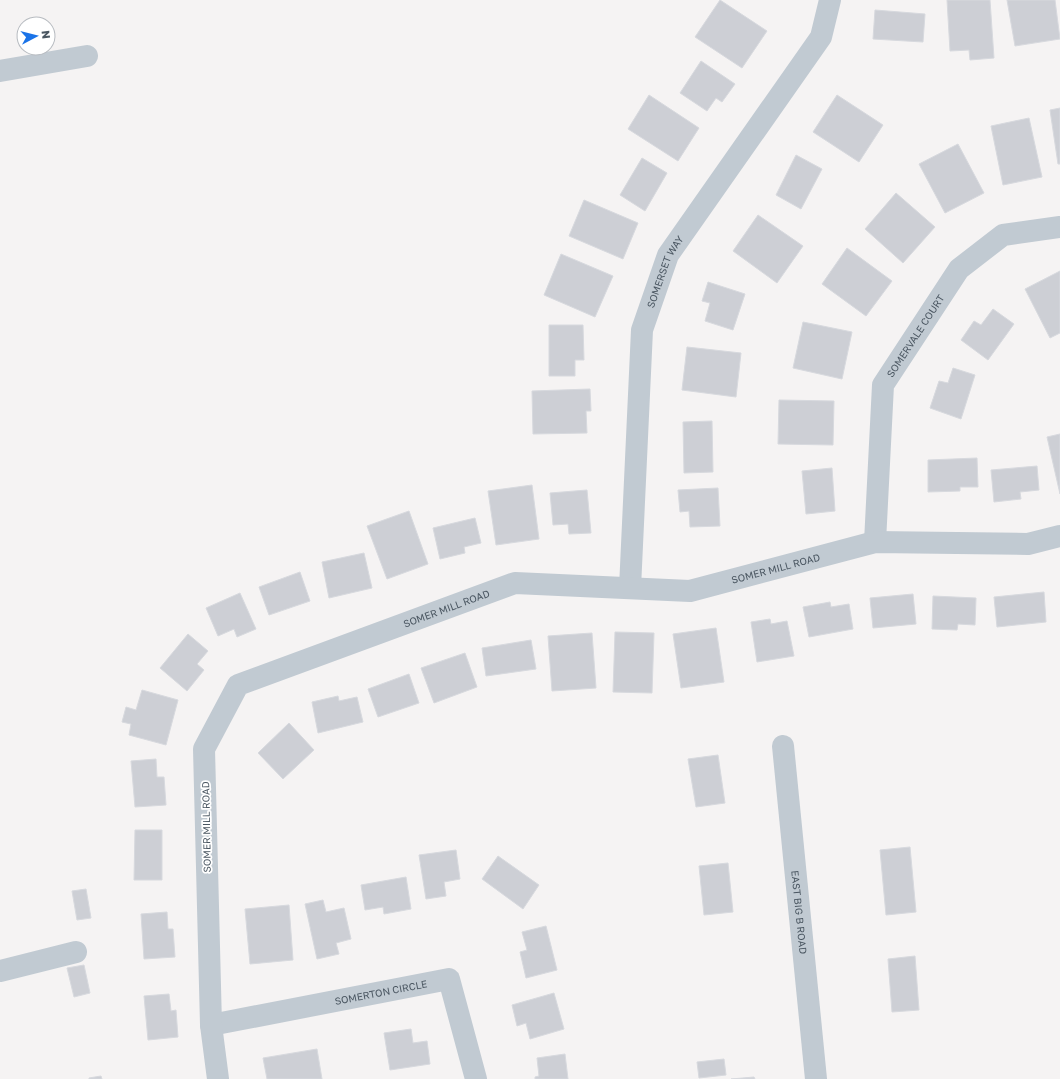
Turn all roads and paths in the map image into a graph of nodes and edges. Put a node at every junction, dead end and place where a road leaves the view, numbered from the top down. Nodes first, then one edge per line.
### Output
1 (830, 0) edge
2 (87, 56) dead end
3 (0, 71) edge
4 (1060, 227) edge
5 (1060, 536) edge
6 (876, 542) junction
7 (630, 588) junction
8 (783, 746) dead end
9 (76, 952) dead end
10 (0, 971) edge
11 (211, 1025) junction
12 (218, 1079) edge
13 (476, 1079) edge
14 (816, 1079) edge

1 - 7 street, SOMERSET WAY
2 - 3 street
4 - 6 street, SOMERVALE COURT
5 - 6 street, SOMER MILL ROAD
6 - 7 street, SOMER MILL ROAD
7 - 11 street, SOMER MILL ROAD
8 - 14 street, EAST BIG B ROAD
9 - 10 street
11 - 12 street, SOMER MILL ROAD
11 - 13 street, SOMERTON CIRCLE

